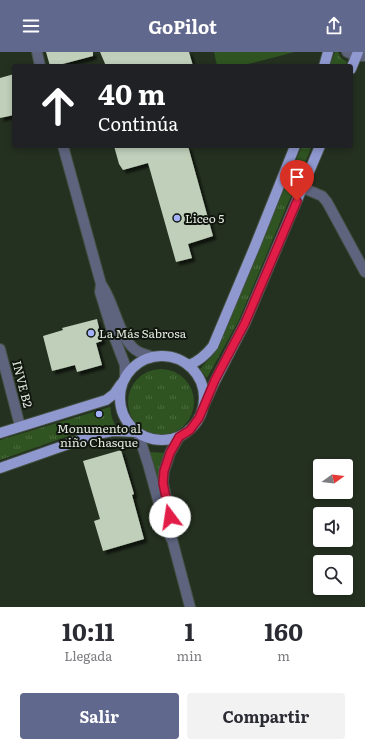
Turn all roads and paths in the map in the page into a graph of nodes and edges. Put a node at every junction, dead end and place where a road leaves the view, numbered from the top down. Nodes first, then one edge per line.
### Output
1 (36, 52) edge
2 (328, 52) edge
3 (357, 54) edge
4 (39, 64) edge
5 (325, 64) edge
6 (353, 64) edge
7 (64, 148) edge
8 (294, 148) edge
9 (319, 148) edge
10 (303, 188) junction
11 (365, 272) edge
12 (101, 284) junction
13 (0, 349) edge
14 (152, 356) junction
15 (189, 365) junction
16 (123, 380) junction
17 (204, 405) junction
18 (20, 426) junction
19 (0, 433) edge
20 (137, 433) junction
21 (179, 437) junction
22 (0, 468) edge
23 (172, 539) junction
24 (190, 607) edge

1 - 4 street
2 - 5 main road
3 - 6 main road
7 - 12 street
8 - 15 main road
9 - 10 main road
10 - 11 street
10 - 17 main road
12 - 14 street
12 - 16 street
13 - 18 street, INVE B2
14 - 15 main road
14 - 16 main road
15 - 17 main road
16 - 18 main road
16 - 20 main road
17 - 21 main road
18 - 19 main road
20 - 21 main road
20 - 22 main road
20 - 23 street
21 - 23 street
23 - 24 street

